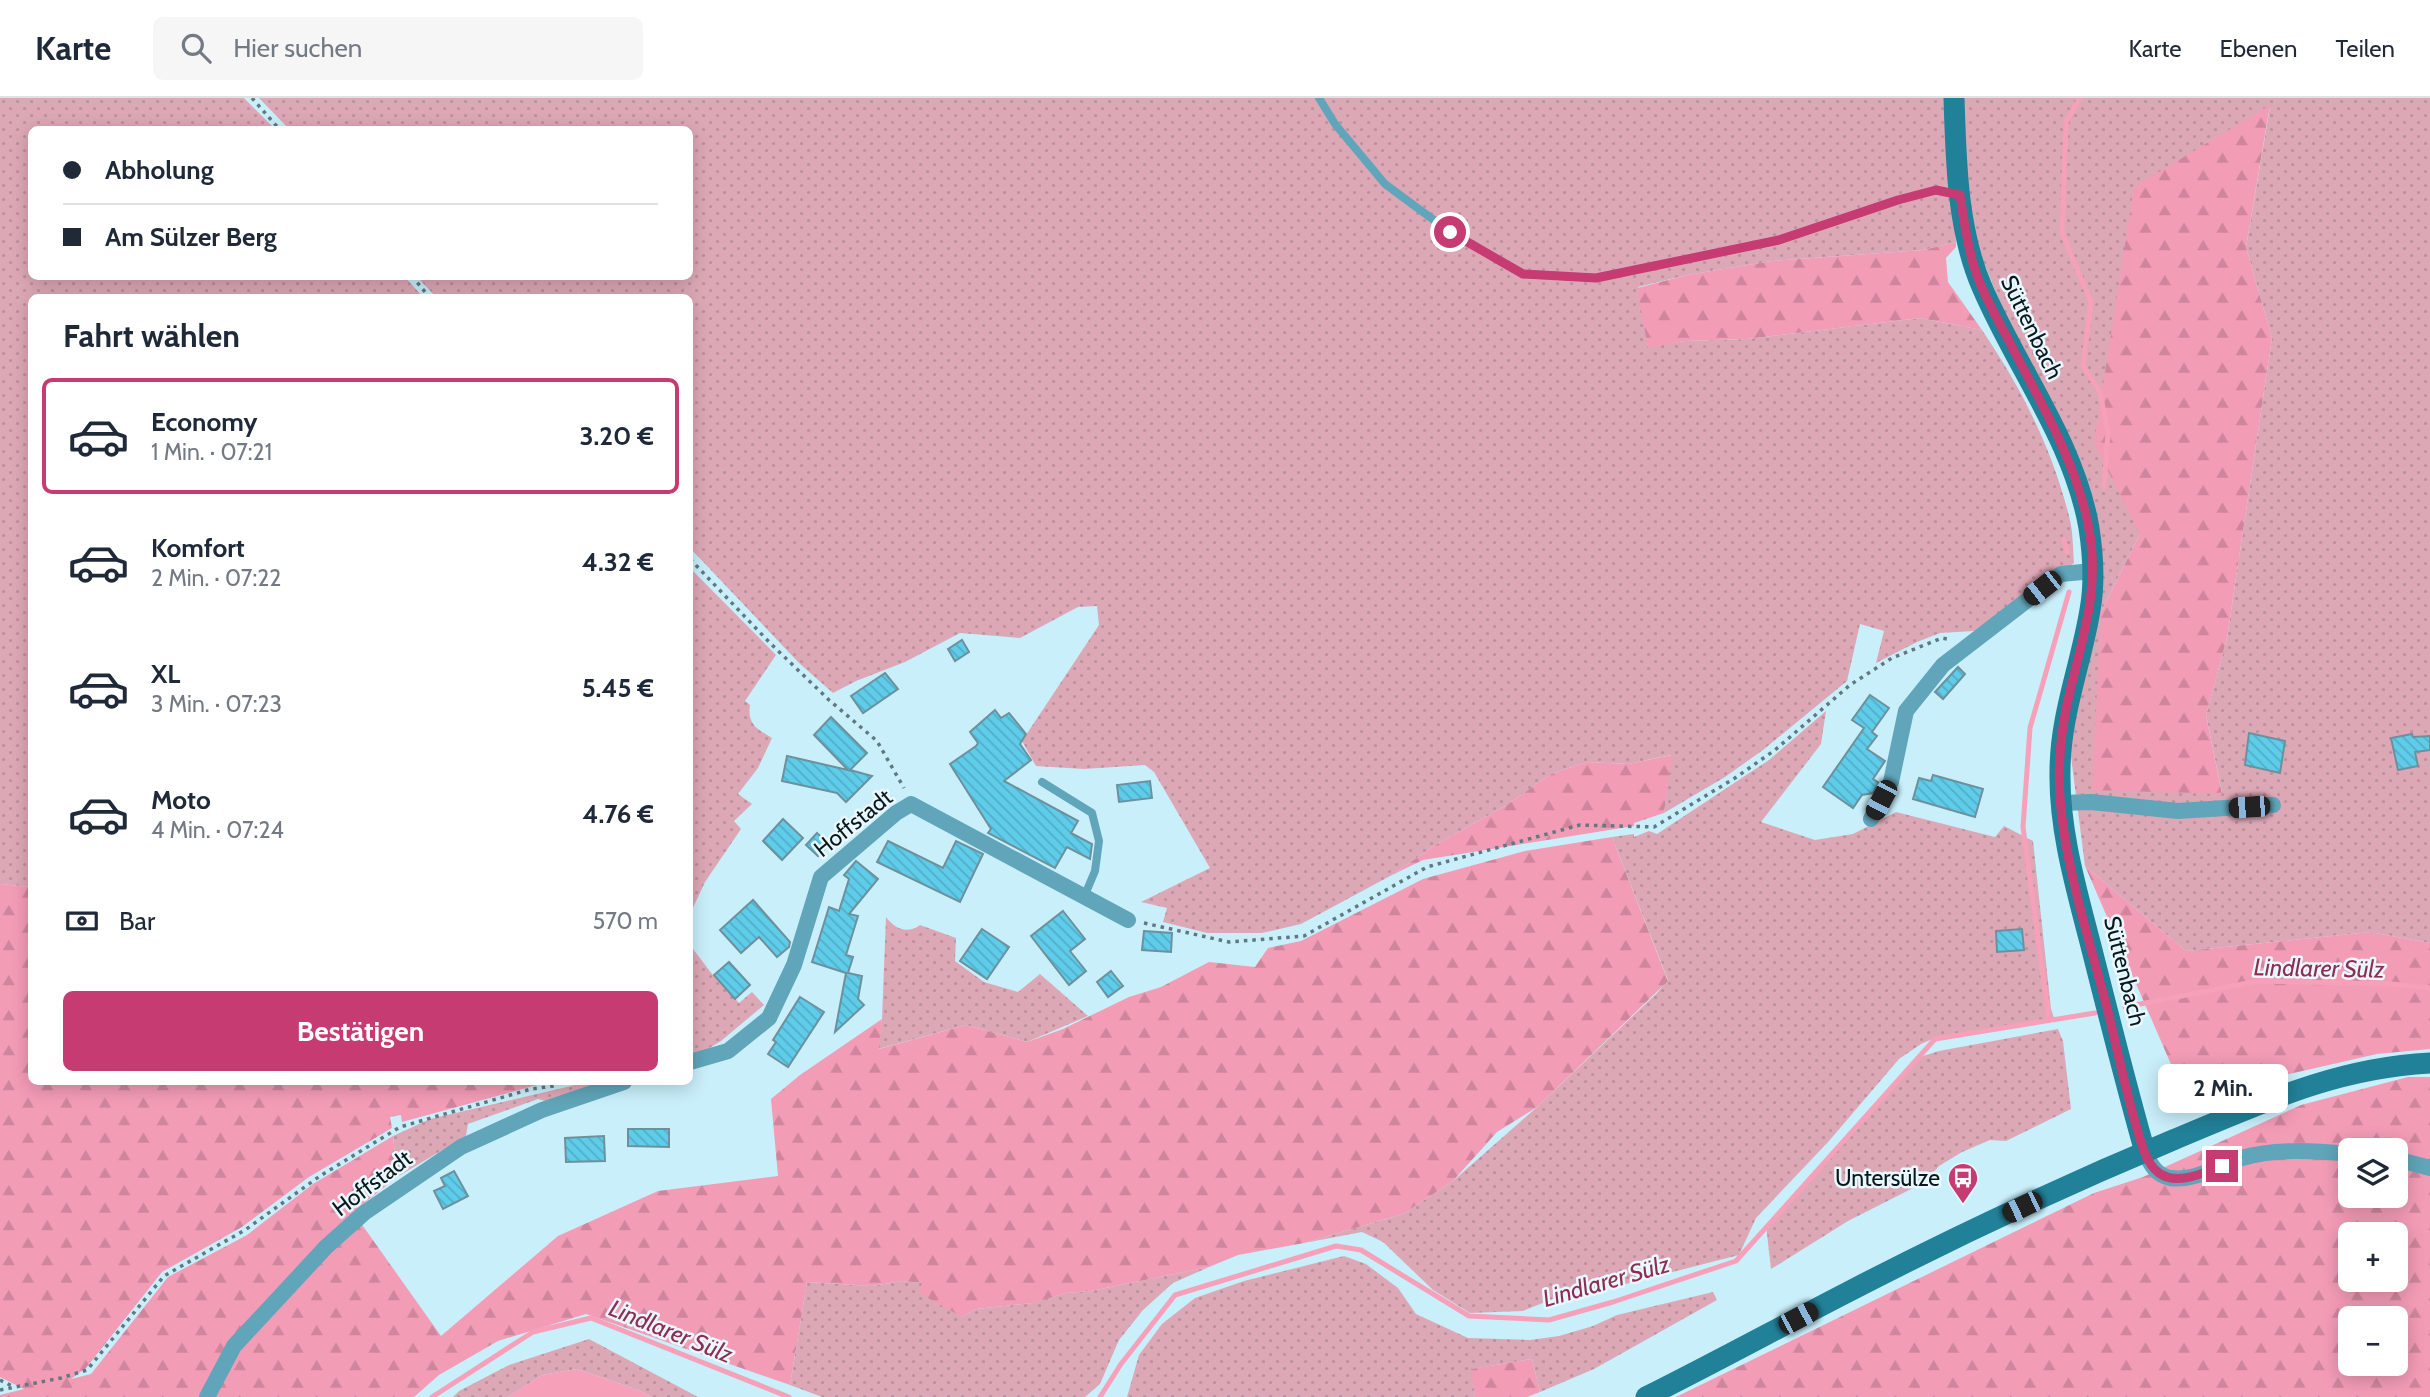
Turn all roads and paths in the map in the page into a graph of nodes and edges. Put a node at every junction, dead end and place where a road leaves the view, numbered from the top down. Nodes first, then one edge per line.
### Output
1 (252, 98) edge
2 (1319, 98) edge
3 (1954, 98) edge
4 (276, 126) edge
5 (1960, 195) junction
6 (415, 280) edge
7 (427, 294) edge
8 (693, 561) edge
9 (2093, 571) junction
10 (1970, 644) junction
11 (1042, 782) dead end
12 (2060, 803) junction
13 (911, 804) junction
14 (2273, 805) dead end
15 (1871, 819) dead end
16 (1084, 897) junction
17 (1128, 919) joint
18 (693, 1061) edge
19 (2430, 1063) edge
20 (564, 1085) dead end
21 (615, 1085) edge
22 (2145, 1152) junction
23 (2338, 1154) edge
24 (2408, 1162) edge
25 (2430, 1168) edge
26 (0, 1380) edge
27 (15, 1387) junction
28 (0, 1390) edge
29 (207, 1397) edge
30 (1646, 1397) edge

1 - 4 path
2 - 5 lane
3 - 5 street, Süttenbach
5 - 9 street, Süttenbach
6 - 7 path
8 - 13 path
9 - 10 street
9 - 12 street, Süttenbach
10 - 15 street
10 - 17 path
11 - 16 lane
12 - 14 street
12 - 22 street, Süttenbach
13 - 16 street, Hoffstadt
13 - 18 street, Hoffstadt
16 - 17 street, Hoffstadt
19 - 22 street
20 - 27 path
21 - 29 street, Hoffstadt
22 - 23 street
22 - 30 street
24 - 25 street
26 - 27 path
27 - 28 path

